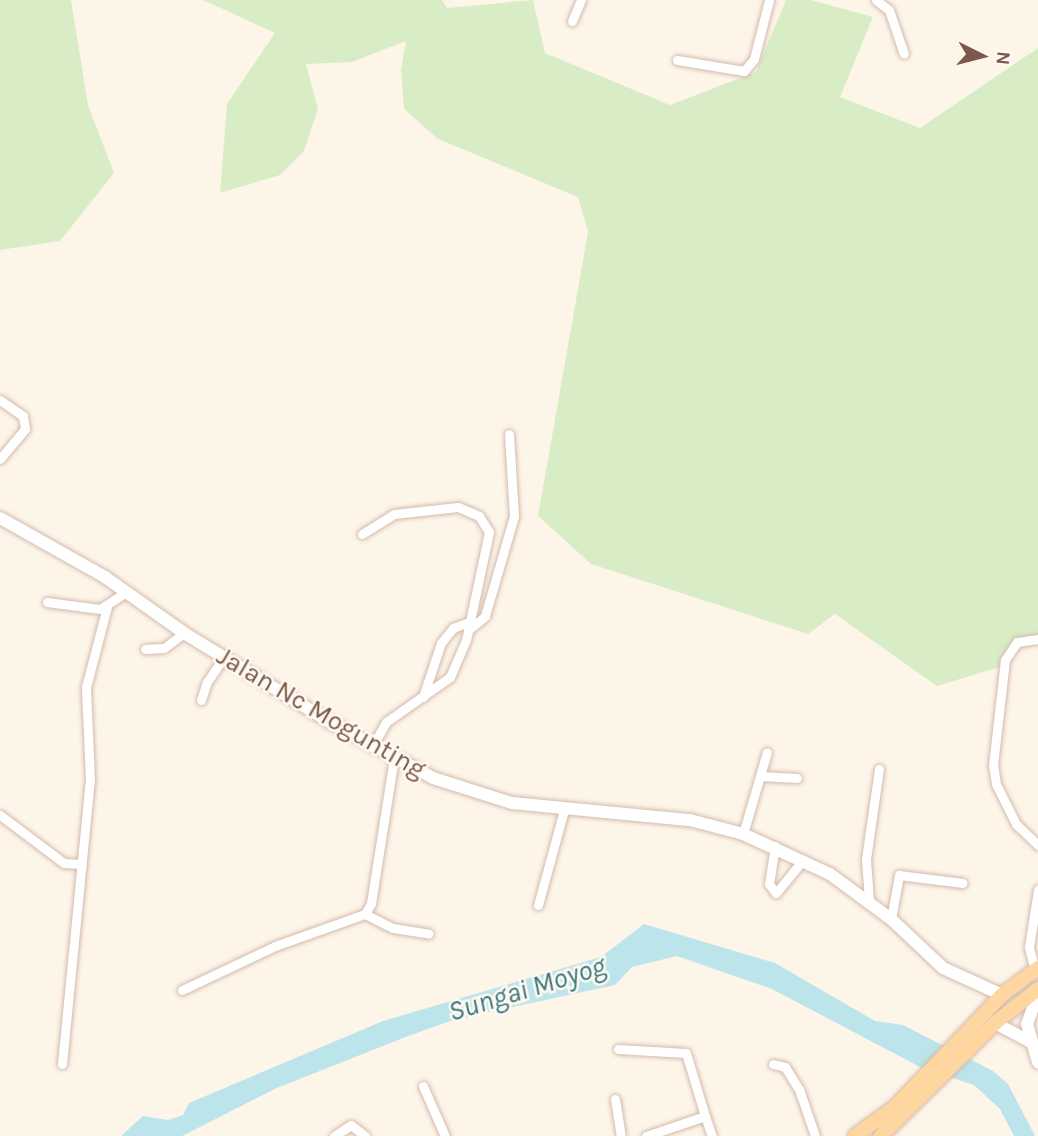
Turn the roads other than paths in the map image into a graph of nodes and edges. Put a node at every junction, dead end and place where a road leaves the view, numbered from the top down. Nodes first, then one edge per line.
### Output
1 (582, 0) edge
2 (769, 0) edge
3 (876, 0) edge
4 (572, 21) dead end
5 (904, 54) dead end
6 (677, 60) dead end
7 (0, 400) edge
8 (509, 433) dead end
9 (0, 459) edge
10 (0, 518) edge
11 (362, 534) dead end
12 (128, 592) junction
13 (47, 602) dead end
14 (107, 607) junction
15 (468, 626) junction
16 (184, 633) junction
17 (1038, 639) edge
18 (145, 649) dead end
19 (224, 657) junction
20 (423, 697) junction
21 (201, 700) dead end
22 (372, 747) junction
23 (767, 752) dead end
24 (394, 758) junction
25 (880, 769) dead end
26 (760, 776) junction
27 (797, 778) dead end
28 (564, 810) junction
29 (0, 815) edge
30 (743, 834) junction
31 (1038, 845) edge
32 (775, 846) junction
33 (803, 860) junction
34 (82, 864) junction
35 (963, 883) dead end
36 (1038, 890) edge
37 (869, 901) junction
38 (538, 905) dead end
39 (365, 914) junction
40 (891, 919) junction
41 (429, 934) dead end
42 (1036, 969) edge
43 (182, 990) dead end
44 (1038, 992) edge
45 (1002, 995) junction
46 (996, 1023) junction
47 (1030, 1042) junction
48 (618, 1049) dead end
49 (1038, 1062) edge
50 (62, 1064) dead end
51 (773, 1064) dead end
52 (423, 1086) dead end
53 (926, 1086) junction
54 (615, 1099) dead end
55 (705, 1116) junction
56 (334, 1136) edge
57 (365, 1136) edge
58 (444, 1136) edge
59 (621, 1136) edge
60 (646, 1136) edge
61 (712, 1136) edge
62 (815, 1136) edge
63 (855, 1136) edge
64 (881, 1136) edge

1 - 4 street
2 - 6 street
3 - 5 street
7 - 9 street
8 - 15 street
10 - 12 street, Jalan Nc Mogunting
11 - 15 street
12 - 14 street
12 - 16 street, Jalan Nc Mogunting
13 - 14 street
14 - 34 street
15 - 20 street
15 - 20 street
16 - 18 street
16 - 19 street, Jalan Nc Mogunting
17 - 31 street
19 - 21 street
19 - 22 street, Jalan Nc Mogunting
20 - 22 street
22 - 24 street, Jalan Nc Mogunting
23 - 26 street
24 - 28 street, Jalan Nc Mogunting
24 - 39 street
25 - 37 street
26 - 27 street
26 - 30 street
28 - 30 street, Jalan Nc Mogunting
28 - 38 street
29 - 34 street
30 - 32 street, Jalan Nc Mogunting
32 - 33 street, Jalan Nc Mogunting
32 - 33 street
33 - 37 street, Jalan Nc Mogunting
34 - 50 street
35 - 40 street
36 - 42 street
37 - 40 street, Jalan Nc Mogunting
39 - 41 street
39 - 43 street
40 - 45 street, Jalan Nc Mogunting
42 - 45 main road
44 - 46 main road
44 - 47 street
45 - 53 main road
46 - 47 street
46 - 53 main road
47 - 49 street
48 - 55 street
51 - 62 street
52 - 58 street
53 - 63 main road
53 - 64 main road
54 - 59 street
55 - 60 street
55 - 61 street
56 - 57 street

